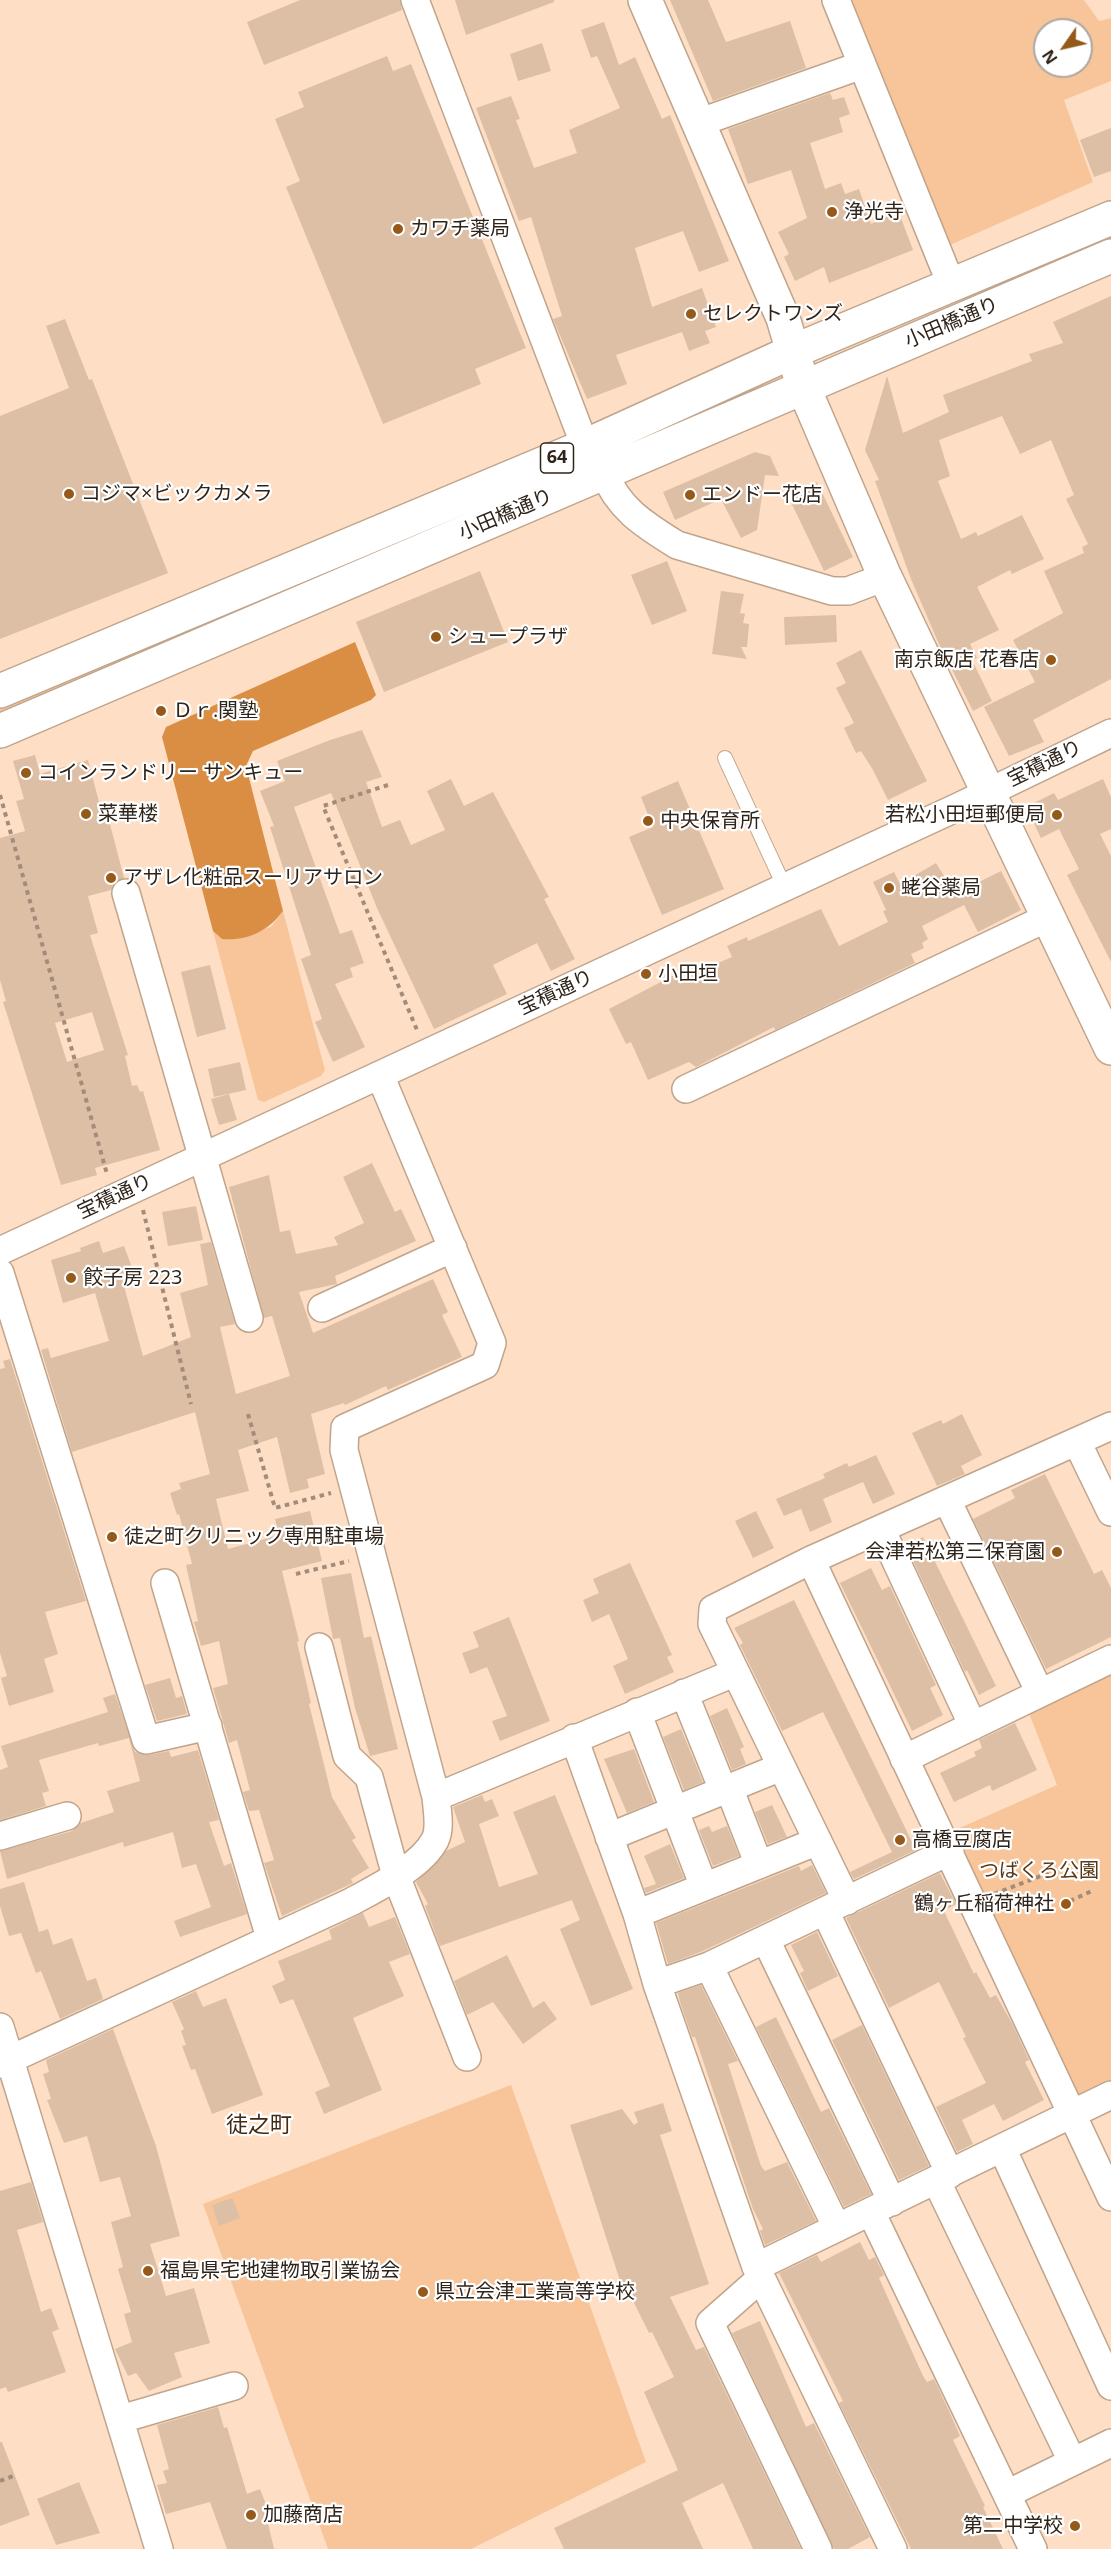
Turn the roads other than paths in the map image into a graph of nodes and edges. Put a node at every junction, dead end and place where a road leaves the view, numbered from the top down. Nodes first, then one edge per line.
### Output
1 (415, 0) edge
2 (645, 0) edge
3 (836, 0) edge
4 (862, 65) junction
5 (698, 123) junction
6 (1111, 218) edge
7 (1111, 256) edge
8 (951, 284) junction
9 (794, 351) junction
10 (803, 386) junction
11 (585, 446) junction
12 (604, 472) junction
13 (885, 577) junction
14 (0, 692) edge
15 (0, 731) edge
16 (1111, 733) edge
17 (725, 758) dead end
18 (989, 792) junction
19 (779, 875) dead end
20 (126, 893) dead end
21 (1049, 917) junction
22 (1111, 1048) edge
23 (380, 1075) junction
24 (686, 1089) dead end
25 (204, 1156) junction
26 (453, 1248) junction
27 (0, 1251) edge
28 (0, 1273) edge
29 (322, 1308) dead end
30 (249, 1318) dead end
31 (1111, 1426) edge
32 (1077, 1442) junction
33 (947, 1500) junction
34 (1111, 1512) edge
35 (881, 1529) junction
36 (811, 1560) junction
37 (165, 1583) dead end
38 (319, 1647) dead end
39 (1111, 1659) edge
40 (734, 1673) junction
41 (684, 1693) junction
42 (1040, 1694) junction
43 (637, 1712) junction
44 (208, 1726) junction
45 (973, 1726) junction
46 (574, 1738) junction
47 (904, 1759) junction
48 (781, 1767) junction
49 (726, 1789) junction
50 (436, 1797) junction
51 (675, 1810) junction
52 (67, 1816) dead end
53 (0, 1836) edge
54 (609, 1837) junction
55 (818, 1841) junction
56 (950, 1851) junction
57 (759, 1865) junction
58 (396, 1876) junction
59 (704, 1887) junction
60 (836, 1906) junction
61 (637, 1914) junction
62 (270, 1938) junction
63 (766, 1940) junction
64 (709, 1966) junction
65 (657, 1984) junction
66 (0, 2027) edge
67 (467, 2057) dead end
68 (5, 2062) edge
69 (1111, 2095) edge
70 (1071, 2115) junction
71 (1002, 2148) junction
72 (943, 2177) junction
73 (1111, 2197) edge
74 (881, 2207) junction
75 (837, 2228) junction
76 (758, 2272) junction
77 (234, 2386) dead end
78 (1111, 2386) edge
79 (121, 2419) junction
80 (1111, 2443) edge
81 (1072, 2461) junction
82 (1006, 2494) junction
83 (159, 2549) edge
84 (818, 2549) edge
85 (893, 2549) edge
86 (1033, 2549) edge

1 - 11 street
2 - 5 main road
3 - 4 street
4 - 5 street
4 - 8 street
5 - 9 main road
6 - 8 main road, 小田橋通り / 64
7 - 10 main road, 小田橋通り / 64
8 - 9 main road, 小田橋通り / 64
9 - 10 main road
9 - 11 main road, 小田橋通り / 64
10 - 12 main road, 小田橋通り / 64
10 - 13 main road
11 - 14 main road, 小田橋通り / 64
12 - 13 street
12 - 15 main road, 小田橋通り / 64
13 - 18 main road
16 - 18 street, 宝積通り
17 - 19 lane
18 - 21 main road
18 - 23 street, 宝積通り
20 - 25 street
21 - 22 main road
21 - 24 street
23 - 25 street, 宝積通り
23 - 26 street
25 - 27 street, 宝積通り
25 - 30 street
26 - 29 street
26 - 50 street
28 - 44 street
31 - 32 street
32 - 33 street
32 - 34 street
33 - 35 street
33 - 42 street
35 - 36 street
35 - 45 street
36 - 40 street
36 - 47 street
37 - 44 street
38 - 58 street
39 - 42 street
40 - 41 street
40 - 48 street
41 - 43 street
41 - 49 street
42 - 45 street
43 - 46 street
43 - 51 street
44 - 62 street
45 - 47 street
46 - 50 street
46 - 54 street
47 - 56 street
48 - 49 street
48 - 55 street
49 - 51 street
49 - 57 street
50 - 58 street
51 - 54 street
51 - 59 street
52 - 53 street
54 - 61 street
55 - 57 street
55 - 60 street
56 - 60 street
56 - 70 street
57 - 59 street
58 - 62 street
58 - 67 street
59 - 61 street
60 - 63 street
60 - 72 street
61 - 65 street
62 - 68 street
63 - 64 street
63 - 74 street
64 - 65 street
64 - 75 street
65 - 76 street
66 - 68 street
68 - 79 street
69 - 70 street
70 - 71 street
70 - 73 street
71 - 72 street
71 - 78 street
72 - 74 street
72 - 81 street
74 - 75 street
74 - 82 street
75 - 76 street
76 - 84 street
76 - 85 street
77 - 79 street
79 - 83 street
80 - 81 street
81 - 82 street
82 - 86 street

